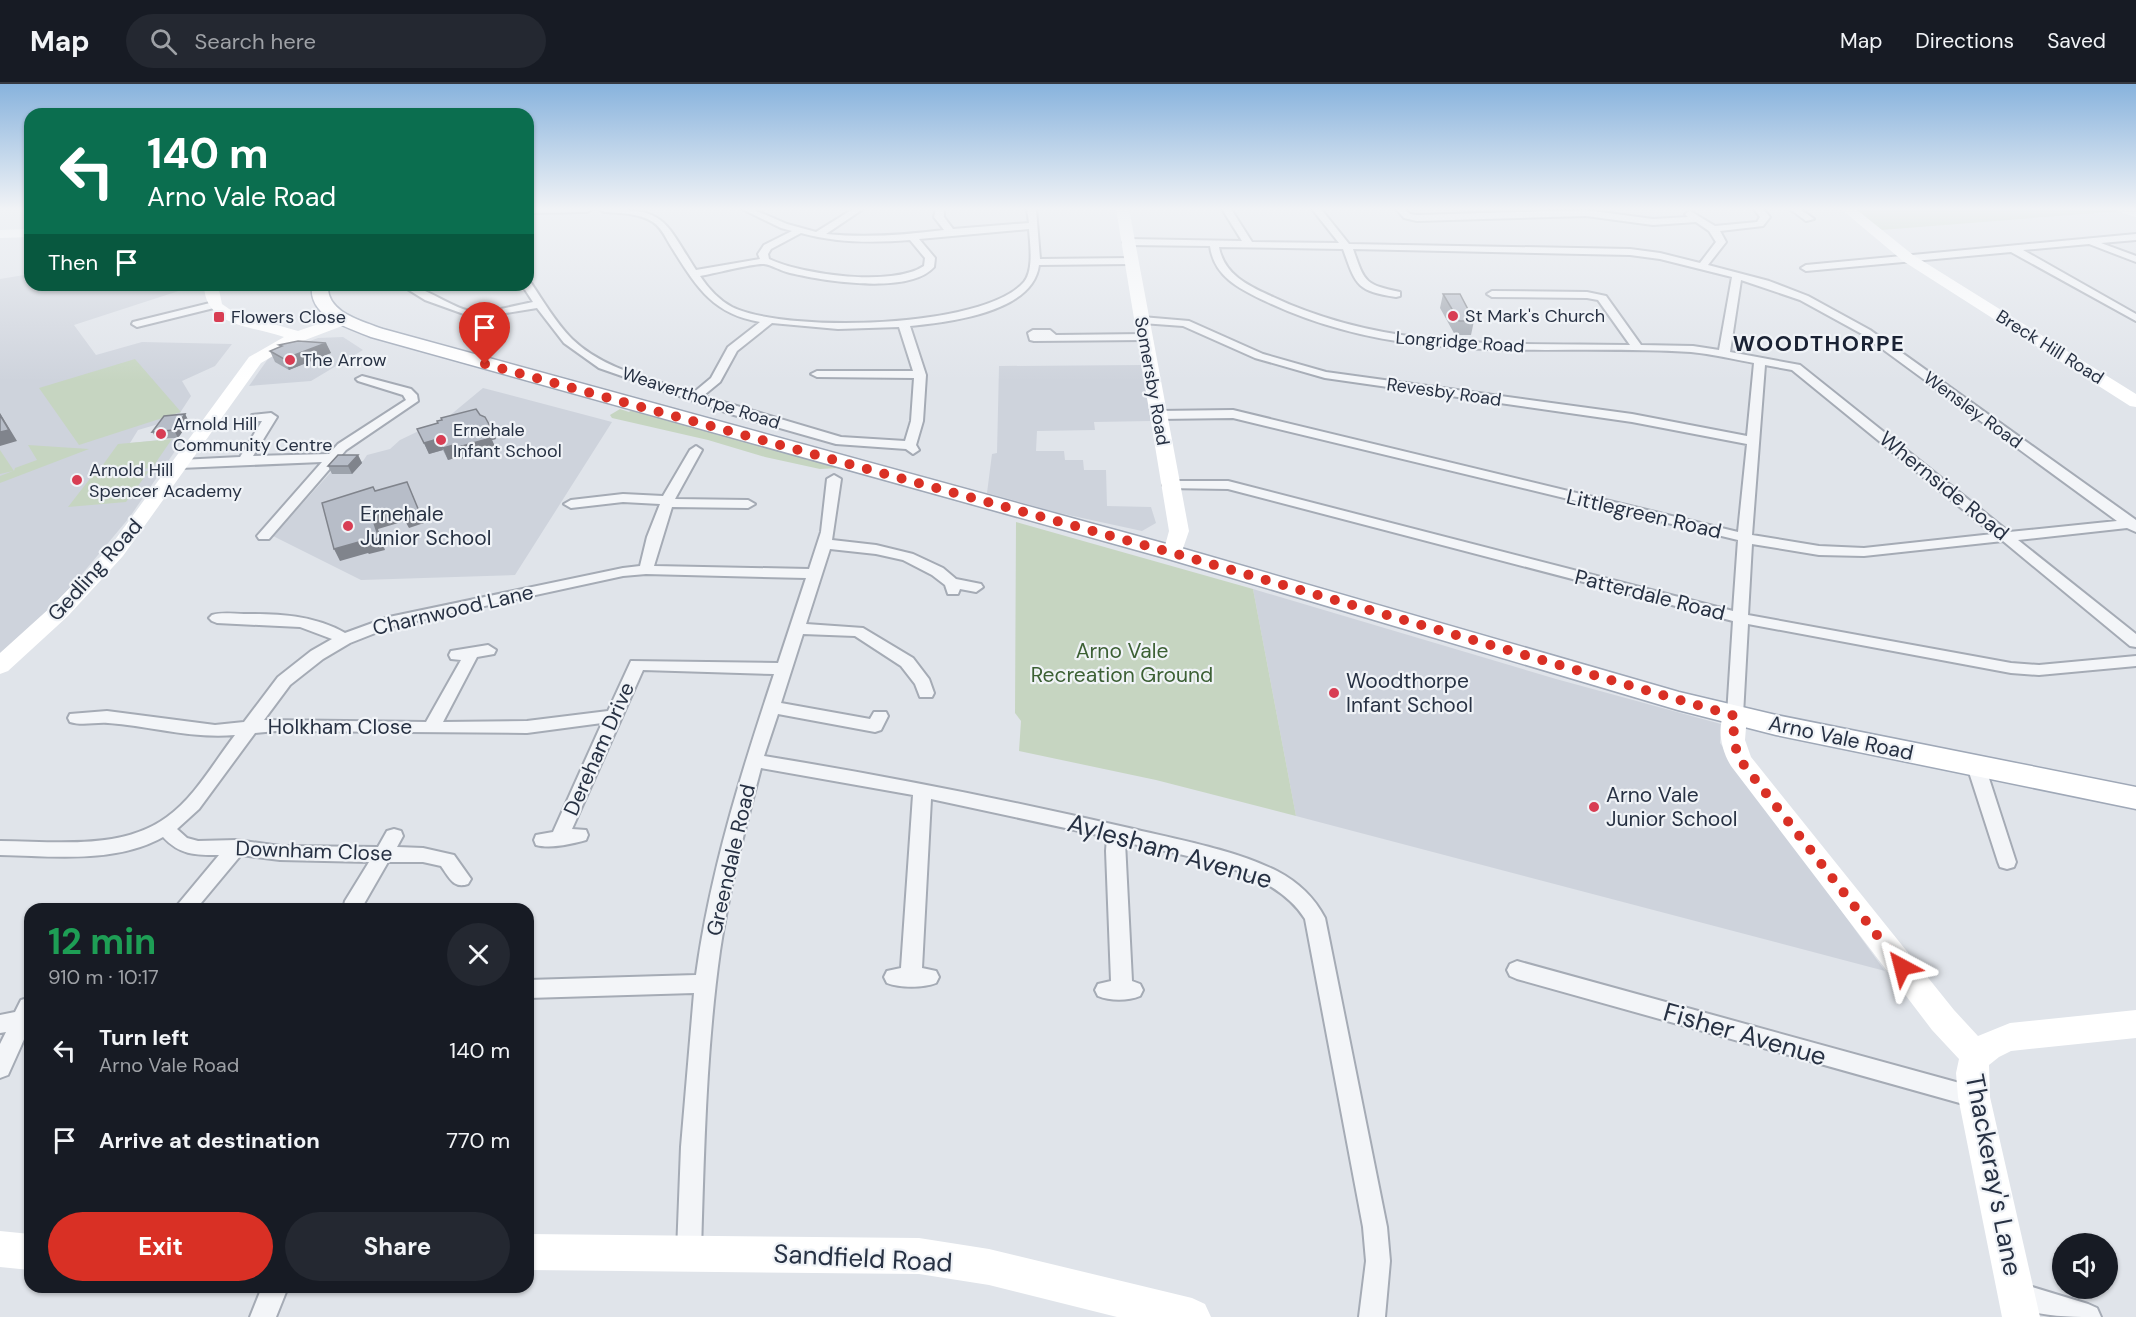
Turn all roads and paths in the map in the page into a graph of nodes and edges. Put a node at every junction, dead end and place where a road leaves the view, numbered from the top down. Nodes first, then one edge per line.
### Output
1 (688, 267) edge
2 (734, 267) edge
3 (779, 267) edge
4 (926, 267) edge
5 (1034, 267) edge
6 (1132, 267) edge
7 (1220, 267) edge
8 (1354, 267) edge
9 (1705, 267) edge
10 (1821, 267) edge
11 (1922, 267) edge
12 (2045, 267) edge
13 (1806, 268) dead end
14 (693, 274) junction
15 (1737, 275) junction
16 (210, 291) edge
17 (320, 291) edge
18 (417, 291) edge
19 (531, 291) edge
20 (1396, 294) dead end
21 (1492, 294) dead end
22 (539, 304) junction
23 (214, 305) junction
24 (342, 318) junction
25 (2136, 318) edge
26 (768, 321) junction
27 (903, 322) junction
28 (137, 324) dead end
29 (1144, 328) junction
30 (298, 336) junction
31 (1051, 338) dead end
32 (1638, 348) junction
33 (1724, 354) junction
34 (1740, 357) joint
35 (1760, 360) junction
36 (822, 372) dead end
37 (920, 375) junction
38 (362, 379) dead end
39 (694, 398) junction
40 (2136, 402) edge
41 (1158, 415) junction
42 (256, 418) dead end
43 (1753, 441) junction
44 (696, 450) dead end
45 (333, 458) junction
46 (244, 459) junction
47 (180, 464) junction
48 (830, 485) dead end
49 (1170, 485) junction
50 (667, 501) junction
51 (741, 501) dead end
52 (571, 504) dead end
53 (2134, 525) edge
54 (264, 536) dead end
55 (2006, 536) junction
56 (1745, 537) junction
57 (825, 544) junction
58 (1173, 553) junction
59 (646, 570) junction
60 (815, 574) junction
61 (976, 587) dead end
62 (218, 617) dead end
63 (1740, 618) junction
64 (798, 629) junction
65 (344, 639) junction
66 (2136, 642) edge
67 (488, 650) dead end
68 (2136, 661) edge
69 (0, 666) edge
70 (785, 669) junction
71 (906, 685) dead end
72 (773, 707) junction
73 (613, 716) junction
74 (880, 716) dead end
75 (1735, 716) junction
76 (76, 718) dead end
77 (249, 728) junction
78 (431, 728) junction
79 (754, 761) junction
80 (1976, 766) junction
81 (922, 792) junction
82 (2136, 798) edge
83 (165, 828) junction
84 (1117, 833) junction
85 (579, 835) dead end
86 (237, 847) junction
87 (0, 848) edge
88 (392, 848) junction
89 (2007, 862) dead end
90 (460, 879) dead end
91 (189, 903) edge
92 (354, 903) edge
93 (1517, 970) dead end
94 (911, 977) dead end
95 (704, 984) junction
96 (534, 989) edge
97 (1120, 990) dead end
98 (24, 1014) edge
99 (24, 1016) edge
100 (0, 1024) edge
101 (2136, 1024) edge
102 (1976, 1055) junction
103 (0, 1068) edge
104 (1974, 1097) junction
105 (0, 1249) edge
106 (24, 1251) edge
107 (534, 1252) edge
108 (689, 1252) junction
109 (273, 1293) edge
110 (2019, 1306) edge
111 (263, 1317) edge
112 (1192, 1317) edge
113 (1372, 1317) edge
114 (2088, 1317) edge

1 - 14 street
2 - 14 street
3 - 4 street
5 - 27 street
6 - 29 street, Somersby Road
7 - 32 street, Longridge Road
8 - 20 street
9 - 15 street, Wensley Road
10 - 13 street
11 - 40 street, Breck Hill Road
12 - 25 street
14 - 26 street
15 - 33 street
15 - 53 street, Wensley Road
16 - 23 street
17 - 24 main road
18 - 22 street
19 - 22 street, Weaverthorpe Road
21 - 32 street
22 - 39 street, Weaverthorpe Road
23 - 28 street
23 - 30 street
24 - 30 street, Gedling Road
24 - 58 main road, Arno Vale Road
26 - 27 street
26 - 39 street
27 - 37 street, Weaverthorpe Road
29 - 31 street, Revesby Road
29 - 41 street, Somersby Road
29 - 43 street, Revesby Road
30 - 47 street, Gedling Road
32 - 33 street, Longridge Road
33 - 34 street, Longridge Road
34 - 35 street, Whernside Road
35 - 43 street
35 - 55 street, Whernside Road
36 - 37 street
37 - 39 street, Weaverthorpe Road
38 - 45 street
41 - 49 street, Somersby Road
41 - 56 street, Littlegreen Road
42 - 46 street
43 - 56 street
44 - 50 street
45 - 46 street
45 - 54 street
46 - 47 street
47 - 69 street, Gedling Road
48 - 57 street, Greendale Road
49 - 58 street, Somersby Road
49 - 63 street, Patterdale Road
50 - 51 street
50 - 52 street
50 - 59 street
53 - 55 street, Littlegreen Road
55 - 56 street, Littlegreen Road
55 - 66 street, Whernside Road
56 - 63 street
57 - 60 street, Greendale Road
57 - 61 street
58 - 75 main road, Arno Vale Road
59 - 60 street, Charnwood Lane
59 - 65 street, Charnwood Lane
60 - 64 street, Greendale Road
62 - 65 street
63 - 68 street, Patterdale Road
63 - 75 street
64 - 70 street, Greendale Road
64 - 71 street
65 - 77 street, Charnwood Lane
67 - 78 street, Holkham Close
70 - 72 street, Greendale Road
70 - 73 street, Dereham Drive
72 - 74 street
72 - 79 street, Greendale Road
73 - 78 street, Holkham Close
73 - 85 street, Dereham Drive
75 - 80 main road, Arno Vale Road
75 - 102 street
76 - 77 street, Holkham Close
77 - 78 street, Holkham Close
77 - 83 street, Charnwood Lane
79 - 81 street, Aylesham Avenue
79 - 95 street, Greendale Road
80 - 82 main road, Arno Vale Road
80 - 89 street
81 - 84 street, Aylesham Avenue
81 - 94 street
83 - 86 street, Downham Close
83 - 87 street, Charnwood Lane
84 - 97 street
84 - 113 street, Aylesham Avenue
86 - 88 street, Downham Close
86 - 91 street
88 - 90 street, Downham Close
88 - 92 street
93 - 104 street, Fisher Avenue
95 - 96 street
95 - 108 street, Greendale Road
98 - 100 street
99 - 103 street
101 - 102 street, Thackeray's Lane
102 - 104 street, Thackeray's Lane
104 - 110 street, Thackeray's Lane
105 - 106 street
107 - 108 street, Sandfield Road
108 - 112 street, Sandfield Road
109 - 111 street
110 - 114 street

